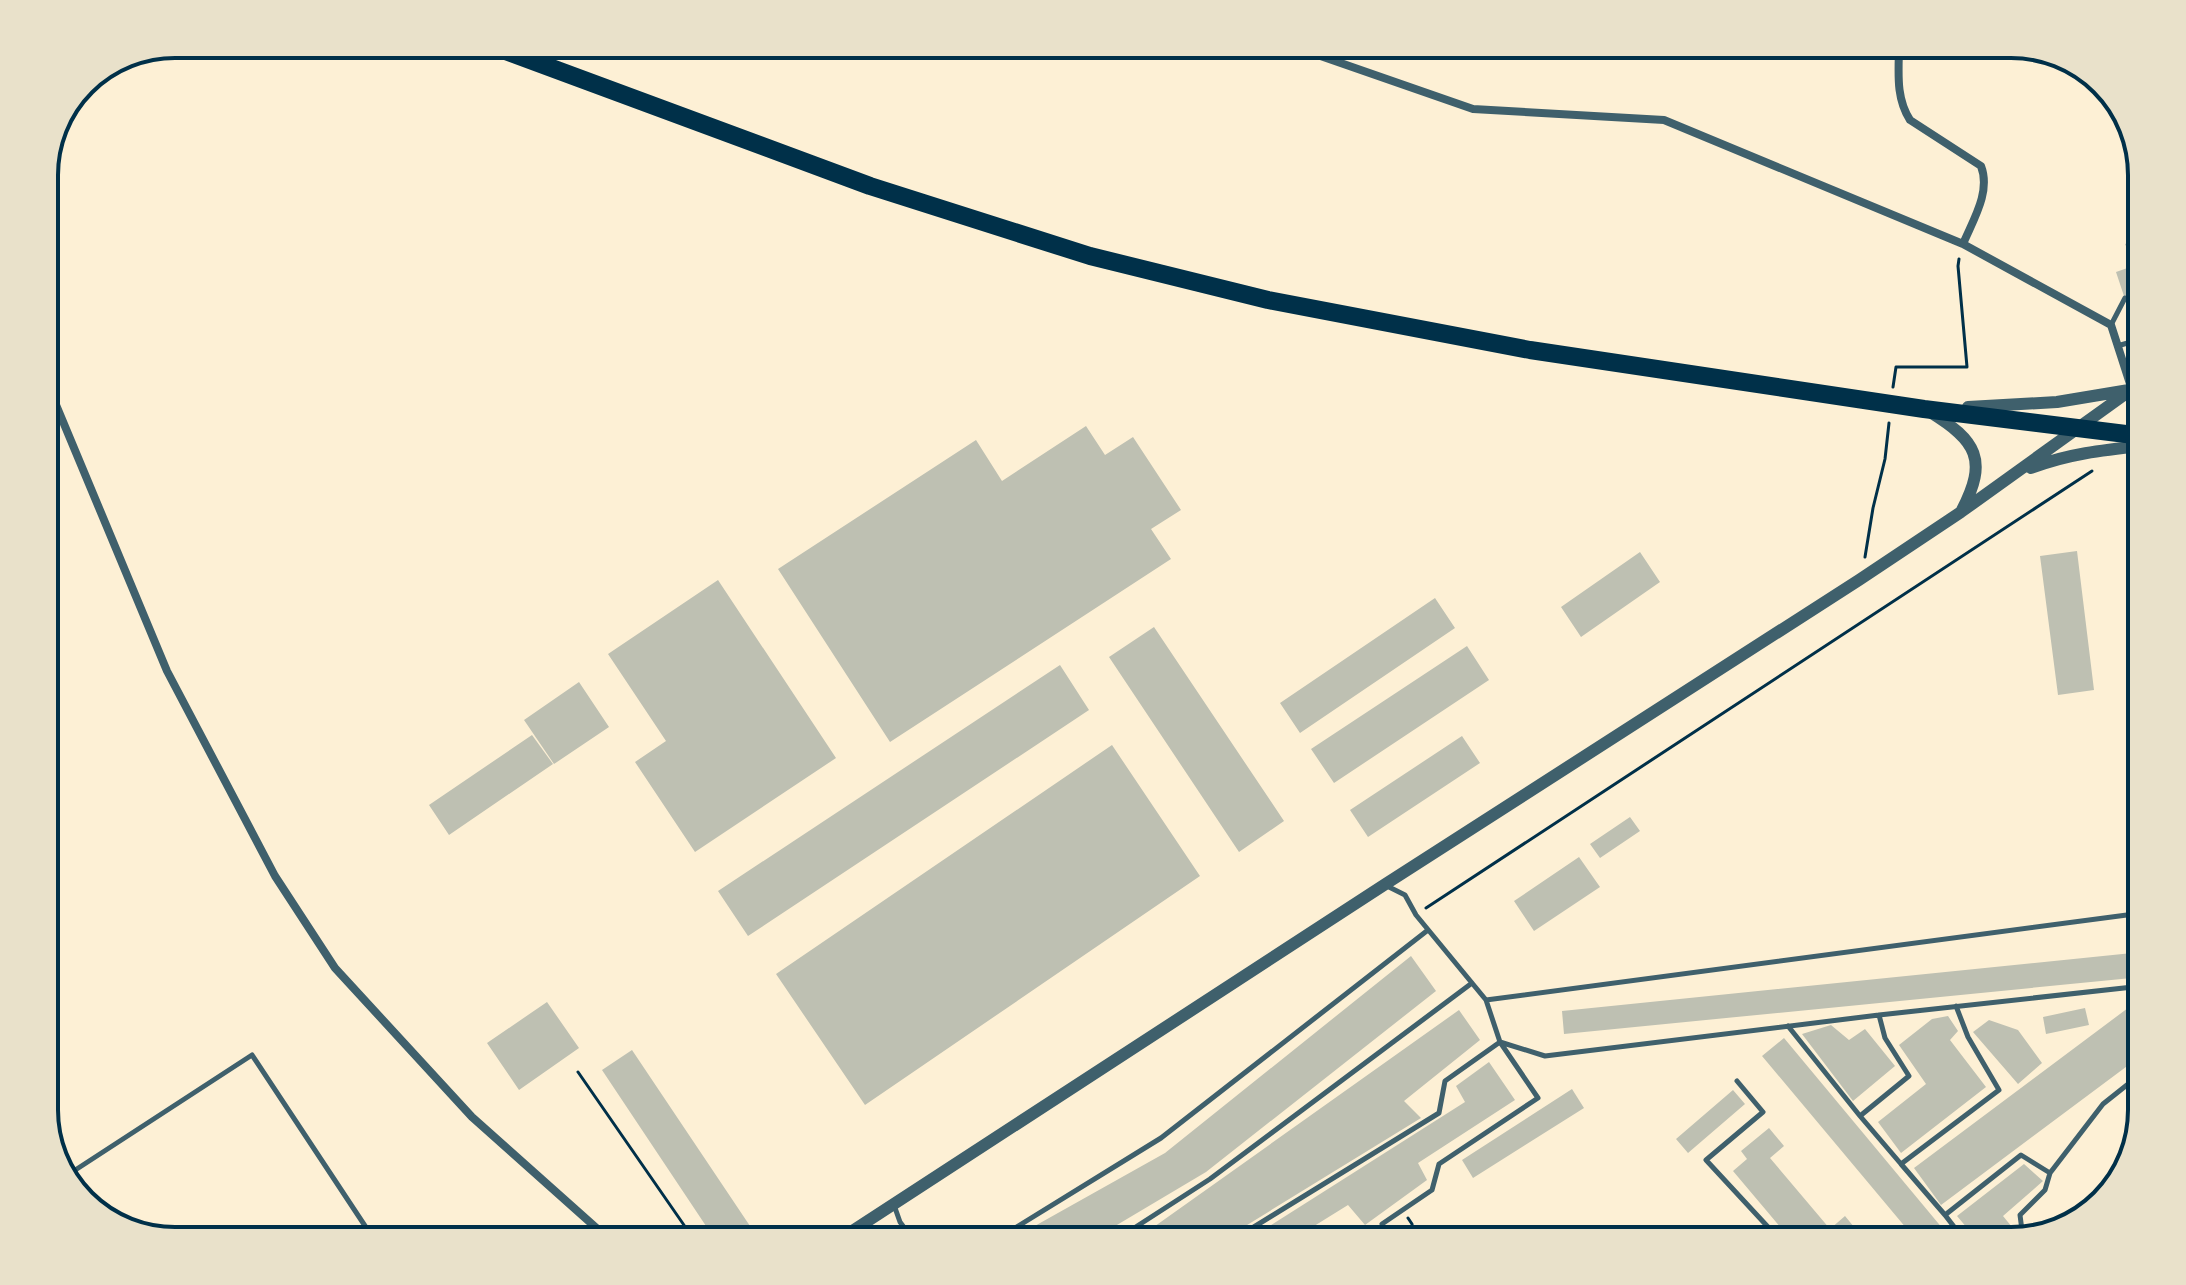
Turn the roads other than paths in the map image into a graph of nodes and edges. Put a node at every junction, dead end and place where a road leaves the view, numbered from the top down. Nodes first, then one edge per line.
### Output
1 (525, 58) edge
2 (1326, 58) edge
3 (1899, 58) edge
4 (1963, 244) junction
5 (2125, 298) dead end
6 (2111, 325) junction
7 (2128, 343) edge
8 (2117, 346) junction
9 (2128, 368) edge
10 (2128, 388) edge
11 (2128, 392) edge
12 (1924, 409) junction
13 (58, 410) edge
14 (2076, 429) junction
15 (2128, 435) edge
16 (2128, 447) edge
17 (1961, 512) junction
18 (1384, 885) junction
19 (2128, 915) edge
20 (1429, 930) junction
21 (1472, 983) junction
22 (2128, 988) edge
23 (1486, 1000) junction
24 (1956, 1006) junction
25 (1879, 1015) junction
26 (1787, 1026) junction
27 (1500, 1042) junction
28 (1737, 1081) dead end
29 (2128, 1084) edge
30 (1860, 1116) junction
31 (1901, 1164) junction
32 (75, 1170) edge
33 (2050, 1173) junction
34 (893, 1204) junction
35 (1945, 1215) junction
36 (1382, 1224) dead end
37 (2021, 1226) edge
38 (366, 1227) edge
39 (595, 1227) edge
40 (858, 1227) edge
41 (904, 1227) edge
42 (1017, 1227) edge
43 (1136, 1227) edge
44 (1254, 1227) edge
45 (1768, 1227) edge
46 (1954, 1227) edge

1 - 12 highway
2 - 4 street
3 - 4 street
4 - 6 street
5 - 6 lane
6 - 8 street
7 - 8 lane
8 - 9 street
10 - 12 street
11 - 14 street
12 - 14 highway
12 - 17 street
13 - 39 street
14 - 15 highway
14 - 17 street
16 - 17 street
17 - 18 street
18 - 20 lane
18 - 34 street
19 - 23 lane
20 - 21 lane
20 - 42 lane
21 - 23 lane
21 - 43 lane
22 - 24 lane
23 - 27 lane
24 - 25 lane
24 - 31 lane
25 - 26 lane
25 - 30 lane
26 - 27 lane
26 - 30 lane
27 - 36 lane
27 - 44 lane
28 - 45 lane
29 - 33 lane
30 - 31 lane
31 - 35 lane
32 - 38 lane
33 - 35 lane
33 - 37 lane
34 - 40 street
34 - 41 lane
35 - 46 lane

